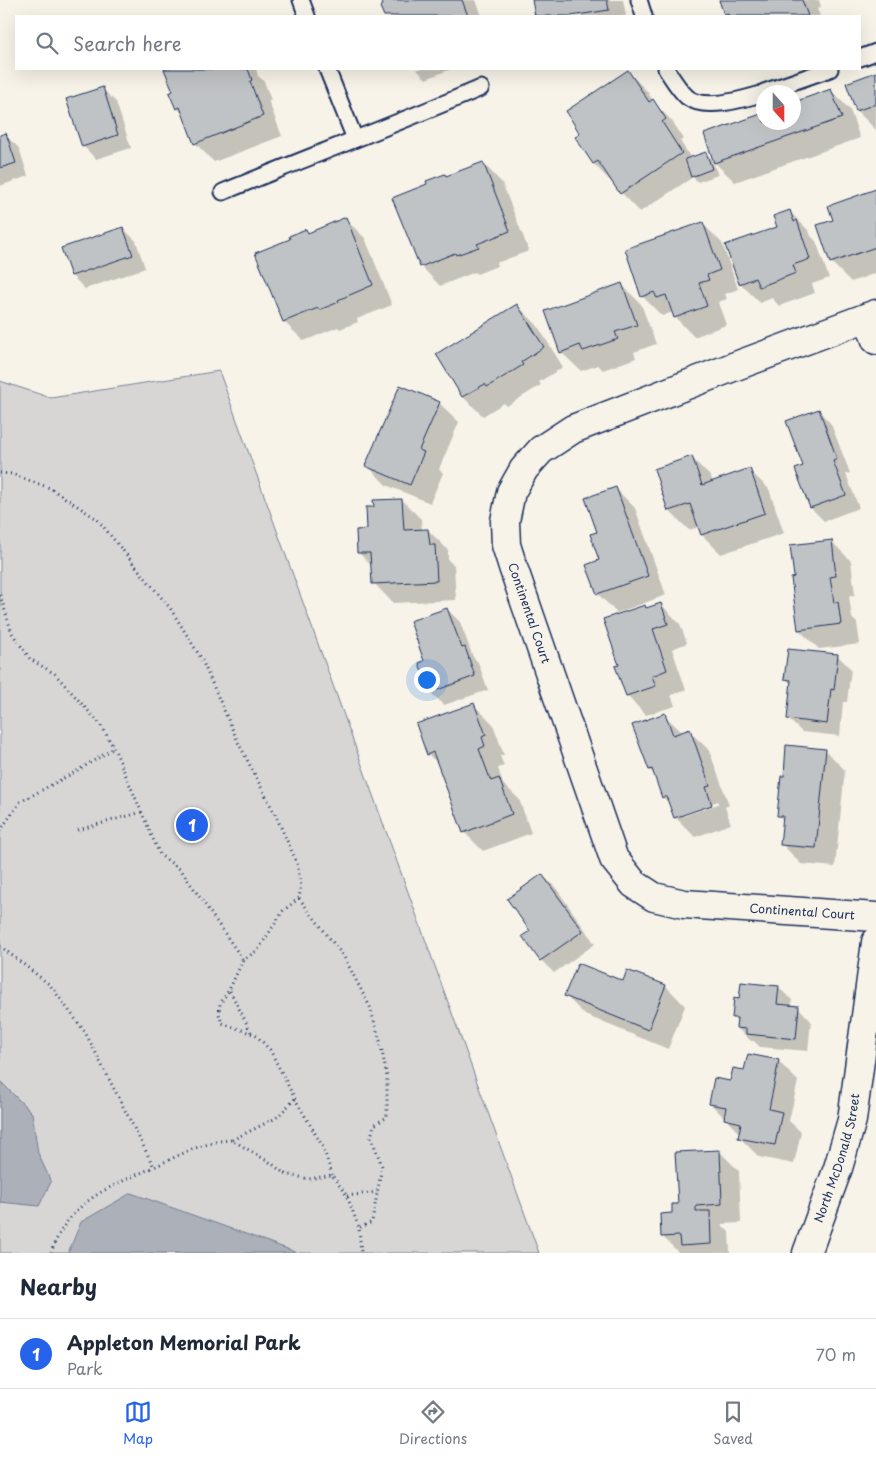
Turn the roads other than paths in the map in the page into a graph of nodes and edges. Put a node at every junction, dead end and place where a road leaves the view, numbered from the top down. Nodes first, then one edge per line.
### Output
1 (300, 0) edge
2 (639, 0) edge
3 (307, 15) edge
4 (644, 15) edge
5 (876, 52) edge
6 (861, 58) edge
7 (328, 70) edge
8 (667, 70) edge
9 (827, 70) edge
10 (786, 85) edge
11 (481, 88) dead end
12 (756, 96) edge
13 (355, 138) junction
14 (223, 192) dead end
15 (873, 324) edge
16 (876, 917) edge
17 (876, 942) edge
18 (807, 1253) edge

1 - 3 lane
2 - 4 lane
5 - 6 lane
7 - 13 lane
8 - 12 lane
9 - 10 lane
11 - 13 lane
13 - 14 lane
15 - 16 street, Continental Court
17 - 18 street, North McDonald Street

